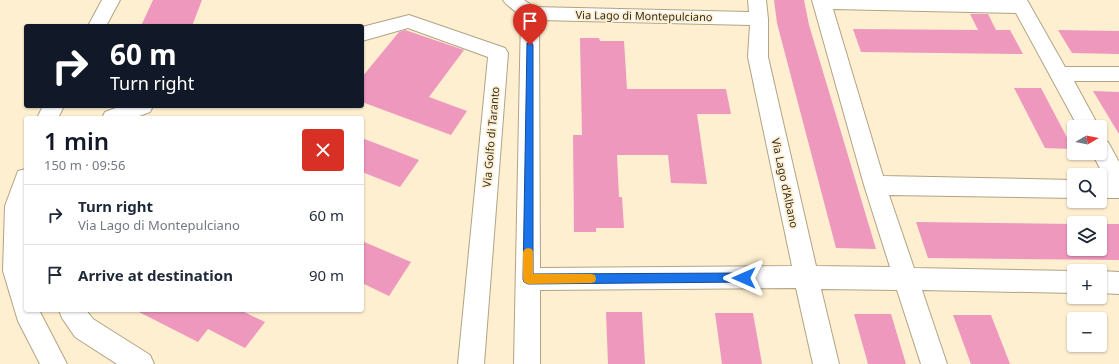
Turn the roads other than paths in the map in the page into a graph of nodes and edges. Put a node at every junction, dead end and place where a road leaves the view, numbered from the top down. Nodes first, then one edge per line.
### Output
1 (111, 0) edge
2 (512, 0) edge
3 (822, 2) edge
4 (1020, 4) edge
5 (758, 9) edge
6 (530, 13) junction
7 (98, 24) edge
8 (364, 33) edge
9 (1060, 74) junction
10 (1119, 74) edge
11 (138, 108) edge
12 (117, 116) edge
13 (1085, 120) edge
14 (1107, 160) edge
15 (1119, 183) edge
16 (24, 184) edge
17 (875, 185) junction
18 (1067, 189) edge
19 (1107, 189) edge
20 (1119, 189) edge
21 (806, 277) junction
22 (905, 278) junction
23 (528, 279) junction
24 (1067, 282) edge
25 (1107, 282) edge
26 (1119, 283) edge
27 (24, 300) edge
28 (28, 312) edge
29 (72, 312) edge
30 (54, 364) edge
31 (141, 364) edge
32 (471, 364) edge
33 (527, 364) edge
34 (826, 364) edge
35 (934, 364) edge

1 - 7 street
2 - 6 street
3 - 4 street
3 - 17 street
4 - 9 street
5 - 6 street, Via Lago di Montepulciano
5 - 21 street, Via Lago d'Albano
6 - 23 street
8 - 32 street, Via Golfo di Taranto
9 - 10 street
9 - 13 street
11 - 12 street
14 - 15 street
16 - 27 street
17 - 18 street
17 - 22 street
19 - 20 street
21 - 22 street
21 - 23 street
21 - 34 street, Via Lago d'Albano
22 - 24 street
22 - 35 street
23 - 33 street
25 - 26 street
28 - 30 street
29 - 31 street

